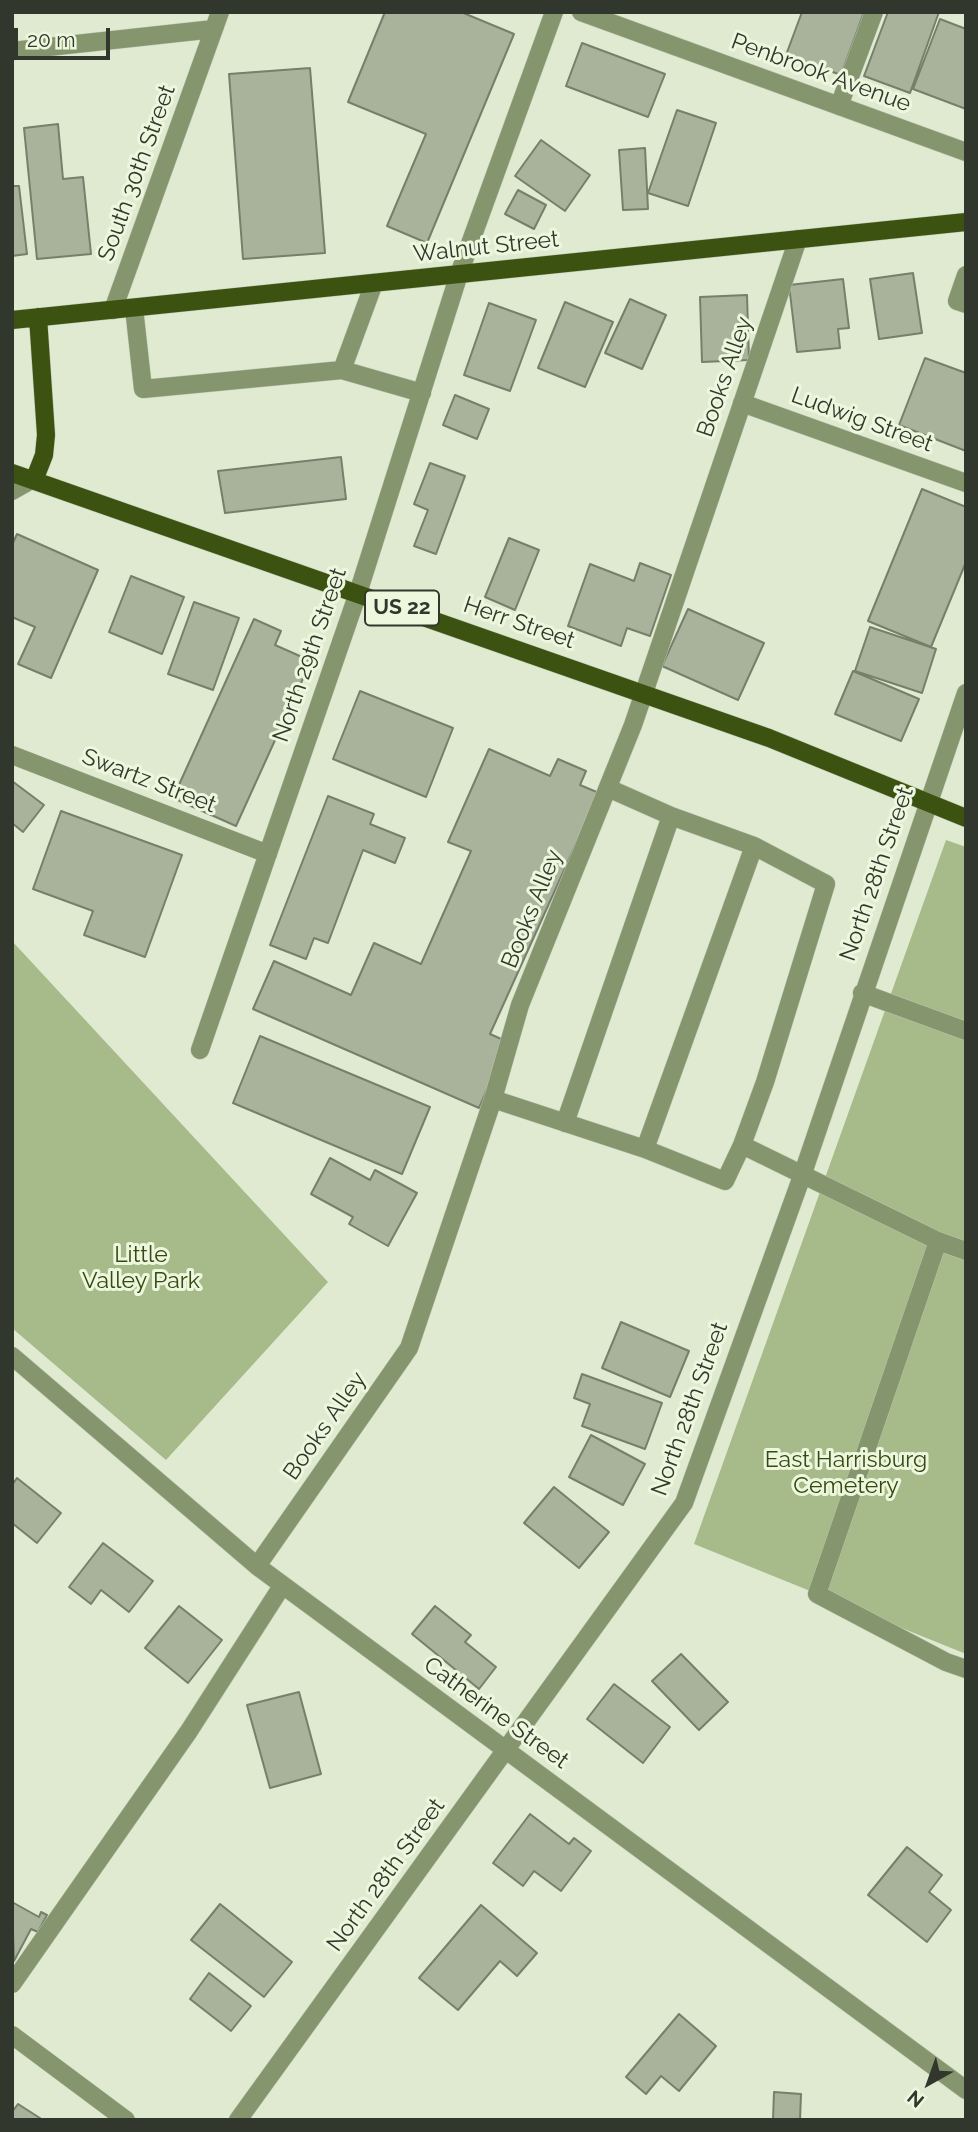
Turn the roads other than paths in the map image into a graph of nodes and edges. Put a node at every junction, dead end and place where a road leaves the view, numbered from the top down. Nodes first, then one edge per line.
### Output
1 (554, 12) edge
2 (581, 12) edge
3 (874, 12) edge
4 (217, 21) edge
5 (12, 51) edge
6 (839, 106) junction
7 (966, 152) edge
8 (966, 222) edge
9 (798, 239) junction
10 (460, 274) junction
11 (966, 275) edge
12 (374, 283) junction
13 (966, 304) edge
14 (134, 308) junction
15 (114, 310) junction
16 (38, 317) junction
17 (12, 320) edge
18 (342, 370) junction
19 (422, 393) junction
20 (742, 403) junction
21 (12, 473) edge
22 (35, 478) junction
23 (966, 483) edge
24 (12, 491) edge
25 (358, 593) junction
26 (966, 693) edge
27 (644, 694) junction
28 (12, 754) edge
29 (608, 788) junction
30 (928, 804) junction
31 (671, 816) junction
32 (966, 818) edge
33 (754, 846) junction
34 (268, 854) junction
35 (862, 993) junction
36 (966, 1031) edge
37 (200, 1050) dead end
38 (493, 1099) junction
39 (565, 1123) junction
40 (741, 1145) junction
41 (645, 1149) junction
42 (802, 1176) junction
43 (938, 1241) junction
44 (966, 1251) edge
45 (12, 1356) edge
46 (257, 1566) junction
47 (282, 1586) junction
48 (966, 1669) edge
49 (507, 1752) junction
50 (12, 1984) edge
51 (12, 2035) edge
52 (966, 2090) edge
53 (126, 2120) edge
54 (238, 2120) edge

1 - 10 street, North 29th Street
2 - 6 street, Penbrook Avenue
3 - 6 street
4 - 5 street
4 - 15 street, South 30th Street
6 - 7 street, Penbrook Avenue
8 - 9 main road, Walnut Street
9 - 10 main road, Walnut Street
9 - 20 street, Books Alley
10 - 12 main road, Walnut Street
10 - 19 street, North 29th Street
11 - 13 street
12 - 14 main road, Walnut Street
12 - 18 street
14 - 15 main road, Walnut Street
14 - 18 street
15 - 16 main road, Walnut Street
16 - 17 main road, Walnut Street
16 - 22 main road
18 - 19 street
19 - 25 street, North 29th Street
20 - 23 street, Ludwig Street
20 - 27 street, Books Alley
21 - 22 main road, Herr Street / US 22
22 - 24 street
22 - 25 main road, Herr Street / US 22
25 - 27 main road, Herr Street / US 22
25 - 34 street, North 29th Street
26 - 30 street, North 28th Street
27 - 29 street, Books Alley
27 - 30 main road, Herr Street / US 22
28 - 34 street, Swartz Street
29 - 31 street
29 - 38 street, Books Alley
30 - 32 main road, Herr Street / US 22
30 - 35 street, North 28th Street
31 - 33 street
31 - 39 street
33 - 40 street
33 - 41 street
34 - 37 street, North 29th Street
35 - 36 street
35 - 42 street, North 28th Street
38 - 39 street
38 - 46 street, Books Alley
39 - 41 street
40 - 41 street
40 - 42 street
42 - 43 street
42 - 49 street, North 28th Street
43 - 44 street
43 - 48 street
45 - 46 street, Catherine Street
46 - 47 street, Catherine Street
47 - 49 street, Catherine Street
47 - 50 street
49 - 52 street, Catherine Street
49 - 54 street, North 28th Street
51 - 53 street

